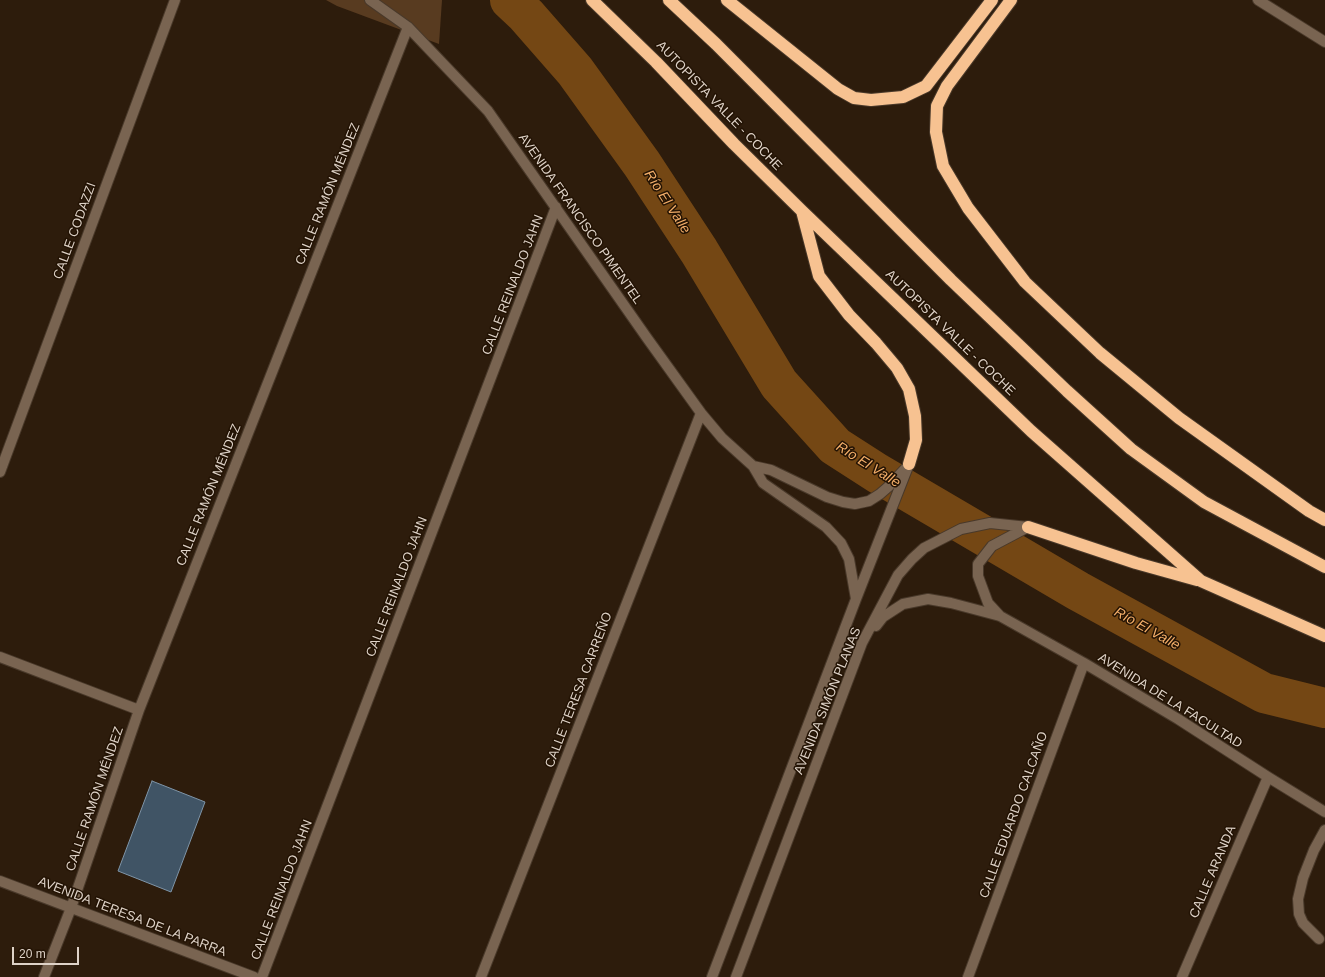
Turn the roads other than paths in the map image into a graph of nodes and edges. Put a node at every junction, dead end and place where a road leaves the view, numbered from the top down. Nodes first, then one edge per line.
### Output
1 (175, 0) edge
2 (370, 0) edge
3 (592, 0) edge
4 (668, 0) edge
5 (727, 0) edge
6 (992, 0) edge
7 (1011, 0) edge
8 (1258, 0) edge
9 (408, 27) junction
10 (1325, 42) edge
11 (556, 207) junction
12 (802, 211) junction
13 (701, 413) junction
14 (910, 464) junction
15 (753, 466) junction
16 (0, 472) edge
17 (1325, 520) edge
18 (1028, 527) junction
19 (1325, 567) edge
20 (1201, 581) junction
21 (856, 599) junction
22 (1000, 616) junction
23 (1325, 636) edge
24 (862, 643) junction
25 (0, 657) edge
26 (1084, 663) junction
27 (139, 710) junction
28 (1268, 777) junction
29 (1325, 812) edge
30 (1325, 830) edge
31 (0, 881) edge
32 (71, 908) junction
33 (1318, 939) dead end
34 (44, 977) edge
35 (254, 977) edge
36 (262, 977) edge
37 (481, 977) edge
38 (712, 977) edge
39 (736, 977) edge
40 (968, 977) edge
41 (1182, 977) edge

1 - 16 street, CALLE CODAZZI
2 - 9 street, AVENIDA FRANCISCO PIMENTEL
3 - 12 highway, AUTOPISTA VALLE - COCHE
4 - 19 highway
5 - 6 highway
7 - 17 highway
8 - 10 street
9 - 11 street, AVENIDA FRANCISCO PIMENTEL
9 - 27 street, CALLE RAMÓN MÉNDEZ
11 - 13 street, AVENIDA FRANCISCO PIMENTEL
11 - 36 street, CALLE REINALDO JAHN
12 - 14 highway
12 - 20 highway, AUTOPISTA VALLE - COCHE
13 - 15 street, AVENIDA FRANCISCO PIMENTEL
13 - 37 street, CALLE TERESA CARREÑO
14 - 15 street
14 - 21 street, AVENIDA SIMÓN PLANAS
15 - 21 street
18 - 20 highway
18 - 22 street
18 - 24 street, AVENIDA SIMÓN PLANAS
20 - 23 highway, AUTOPISTA VALLE - COCHE
21 - 38 street, AVENIDA SIMÓN PLANAS
22 - 24 street
22 - 26 street, AVENIDA DE LA FACULTAD
24 - 39 street, AVENIDA SIMÓN PLANAS
25 - 27 street
26 - 28 street, AVENIDA DE LA FACULTAD
26 - 40 street, CALLE EDUARDO CALCAÑO
27 - 32 street, CALLE RAMÓN MÉNDEZ
28 - 29 street, AVENIDA DE LA FACULTAD
28 - 41 street, CALLE ARANDA
30 - 33 street
31 - 32 street, AVENIDA TERESA DE LA PARRA
32 - 34 street, CALLE RAMÓN MÉNDEZ
32 - 35 street, AVENIDA TERESA DE LA PARRA

